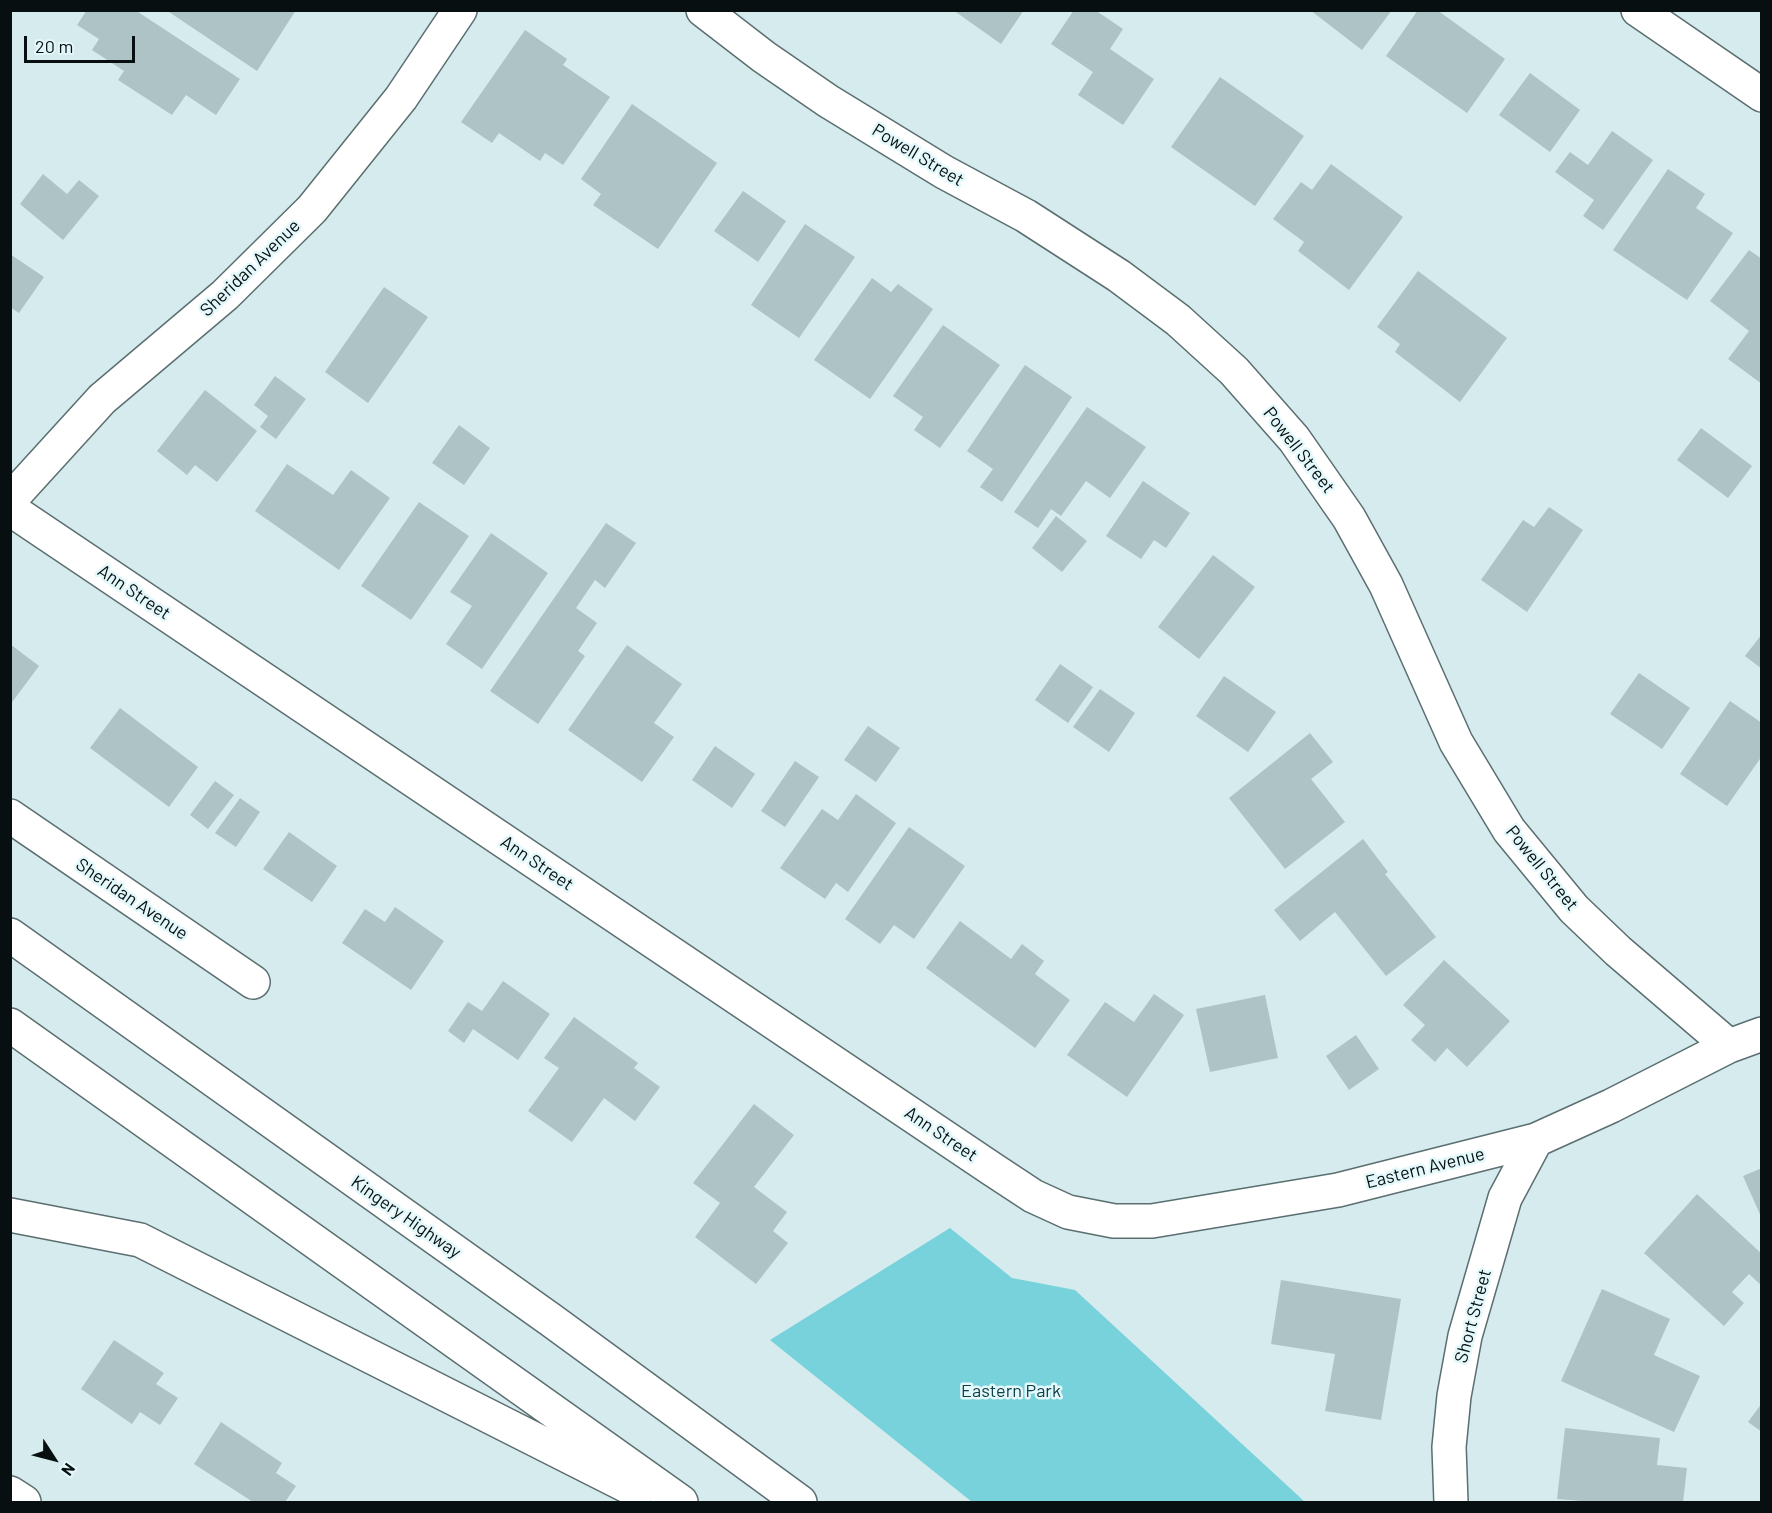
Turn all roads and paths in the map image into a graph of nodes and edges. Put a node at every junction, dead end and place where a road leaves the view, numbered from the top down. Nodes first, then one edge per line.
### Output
1 (459, 10) edge
2 (703, 10) edge
3 (1638, 10) edge
4 (1761, 95) edge
5 (10, 500) edge
6 (10, 509) edge
7 (10, 816) edge
8 (10, 935) edge
9 (253, 982) dead end
10 (10, 1025) edge
11 (1761, 1034) edge
12 (1729, 1046) junction
13 (1536, 1140) junction
14 (1068, 1212) joint
15 (10, 1215) edge
16 (10, 1493) edge
17 (24, 1503) edge
18 (660, 1503) edge
19 (681, 1503) edge
20 (800, 1503) edge
21 (1451, 1503) edge

1 - 5 main road, Sheridan Avenue
2 - 12 main road, Powell Street
3 - 4 main road
6 - 14 main road, Ann Street
7 - 9 main road, Sheridan Avenue
8 - 20 main road, Kingery Highway
10 - 19 main road
11 - 12 main road, Eastern Avenue
12 - 13 main road, Eastern Avenue
13 - 14 main road, Eastern Avenue
13 - 21 main road, Short Street
15 - 18 main road
16 - 17 main road

